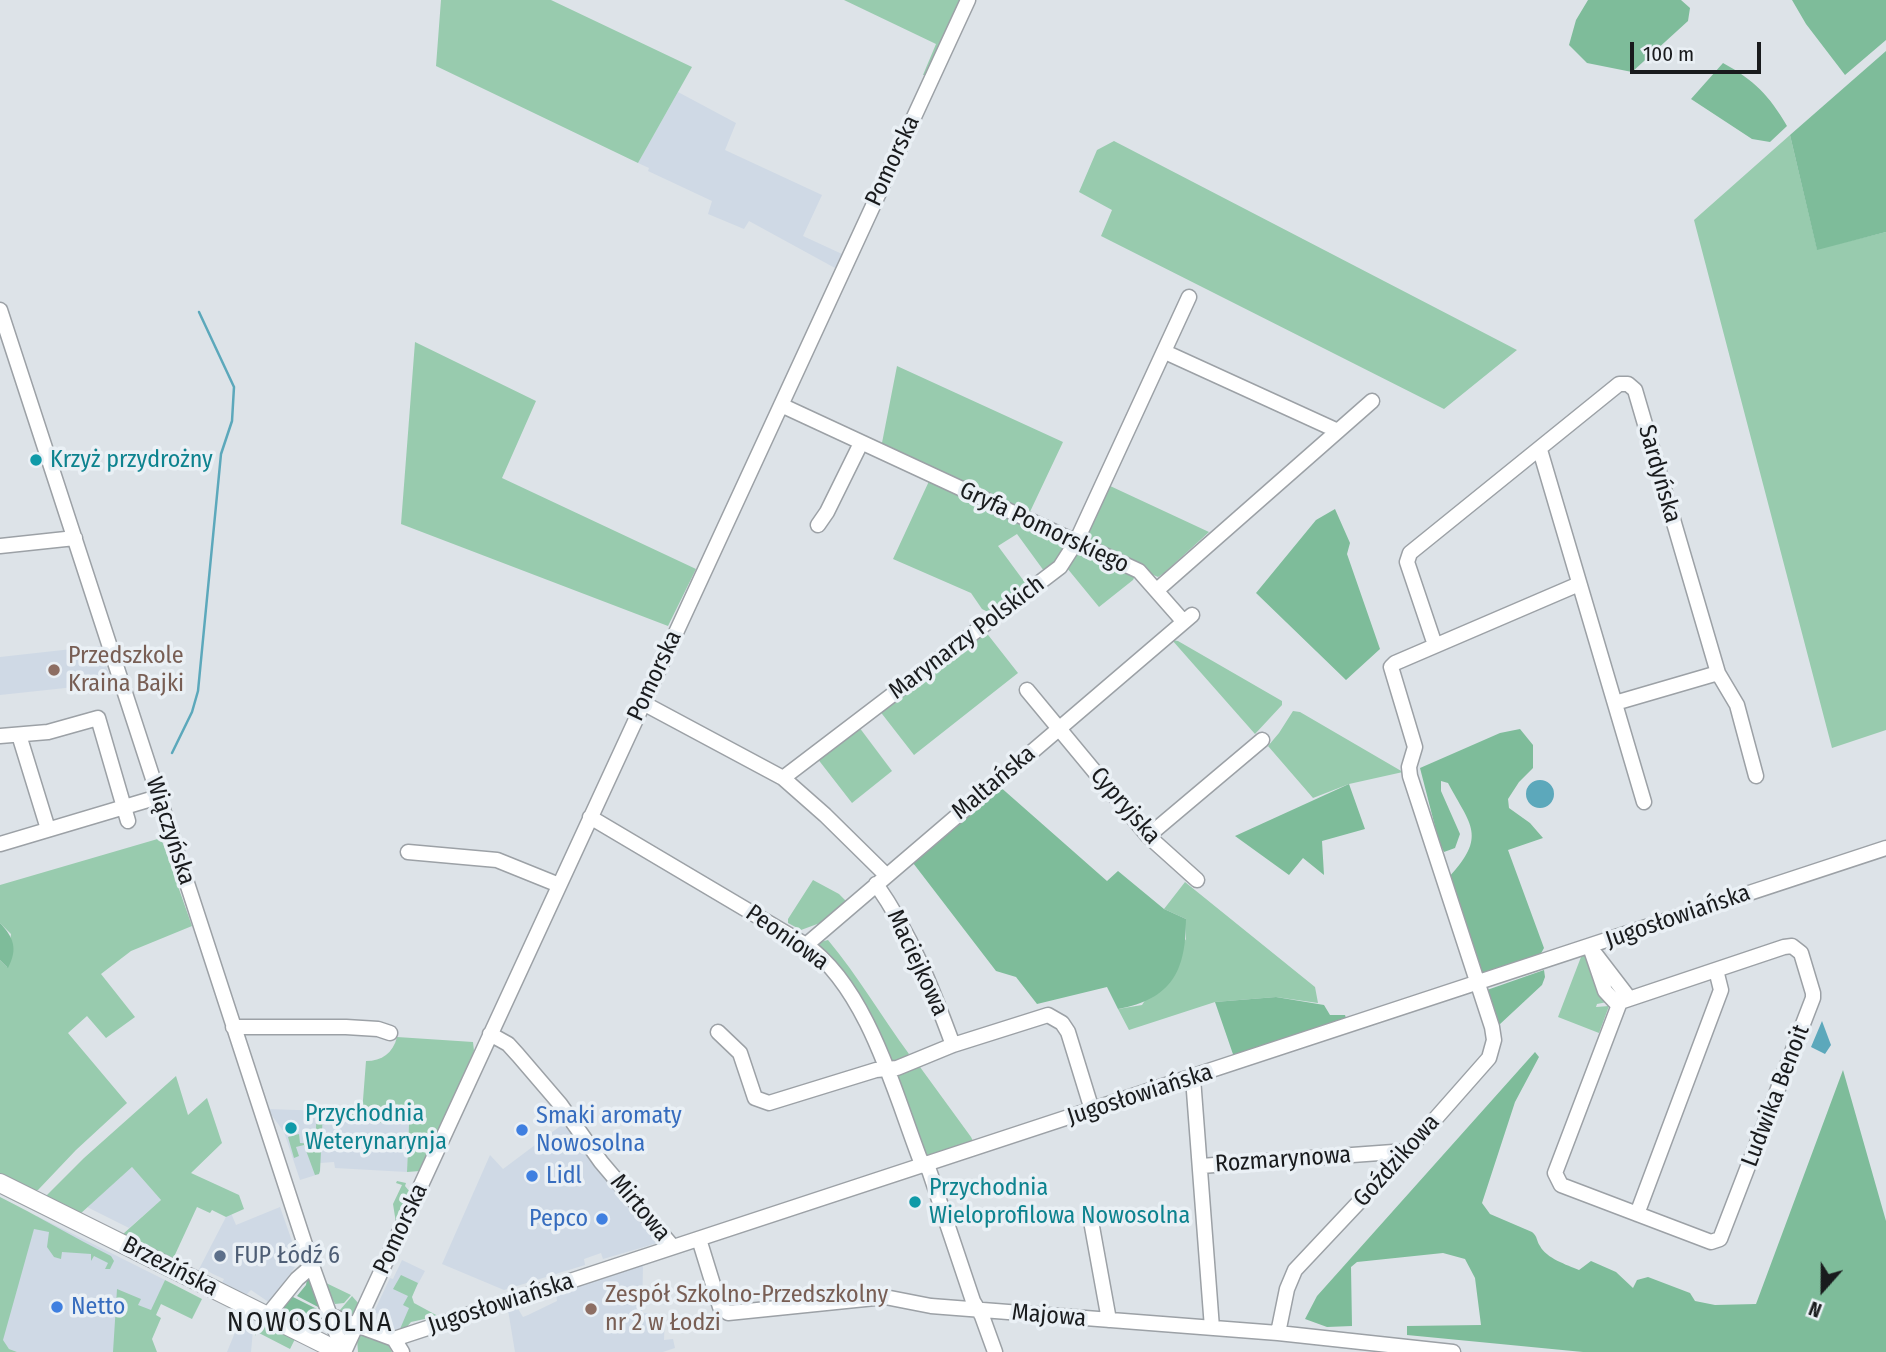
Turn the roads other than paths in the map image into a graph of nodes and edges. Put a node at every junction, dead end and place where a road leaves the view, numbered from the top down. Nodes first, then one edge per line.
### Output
1 (968, 0) edge
2 (1189, 297) dead end
3 (0, 310) edge
4 (1165, 352) junction
5 (1372, 401) dead end
6 (780, 405) junction
7 (1338, 431) junction
8 (861, 443) junction
9 (1540, 450) junction
10 (818, 525) dead end
11 (75, 538) junction
12 (1076, 542) junction
13 (0, 546) edge
14 (1579, 584) junction
15 (1157, 590) junction
16 (1435, 645) junction
17 (1718, 673) junction
18 (1027, 690) dead end
19 (643, 703) junction
20 (1615, 703) junction
21 (1059, 728) junction
22 (19, 735) junction
23 (0, 736) edge
24 (1262, 740) dead end
25 (1756, 776) dead end
26 (783, 778) junction
27 (158, 797) junction
28 (1644, 802) dead end
29 (124, 806) junction
30 (590, 817) junction
31 (128, 821) dead end
32 (48, 829) junction
33 (1149, 836) junction
34 (0, 844) edge
35 (1886, 848) edge
36 (408, 852) dead end
37 (881, 879) junction
38 (1197, 880) dead end
39 (559, 885) junction
40 (806, 945) junction
41 (1590, 947) junction
42 (1716, 970) junction
43 (1478, 984) junction
44 (1624, 1002) junction
45 (233, 1027) junction
46 (718, 1032) dead end
47 (390, 1033) dead end
48 (490, 1034) junction
49 (953, 1045) junction
50 (885, 1069) junction
51 (1193, 1078) junction
52 (1092, 1110) junction
53 (1407, 1151) junction
54 (925, 1165) junction
55 (1202, 1166) junction
56 (0, 1183) edge
57 (1637, 1213) junction
58 (1091, 1221) dead end
59 (699, 1239) junction
60 (673, 1247) junction
61 (312, 1266) junction
62 (978, 1310) junction
63 (329, 1315) junction
64 (267, 1316) junction
65 (1110, 1321) junction
66 (356, 1325) junction
67 (1212, 1328) junction
68 (1278, 1333) junction
69 (394, 1346) edge
70 (342, 1352) edge
71 (402, 1352) edge
72 (995, 1352) edge
73 (1453, 1352) edge

1 - 6 street, Pomorska
2 - 4 street, Marynarzy Polskich
3 - 11 street, Wiączyńska
4 - 7 street
4 - 12 street, Marynarzy Polskich
5 - 7 street, Gryfa Pomorskiego
6 - 8 street, Gryfa Pomorskiego
6 - 19 street, Pomorska
7 - 15 street, Gryfa Pomorskiego
8 - 10 street
8 - 12 street, Gryfa Pomorskiego
9 - 14 street
9 - 16 street, Sardyńska
9 - 17 street, Sardyńska
11 - 13 street
11 - 27 street, Wiączyńska
12 - 15 street, Gryfa Pomorskiego
12 - 26 street, Marynarzy Polskich
14 - 16 street
14 - 20 street
15 - 21 street, Maltańska
16 - 43 street
17 - 20 street
17 - 25 street, Sardyńska
18 - 21 street, Cypryjska
19 - 26 street, Maciejkowa
19 - 30 street, Pomorska
20 - 28 street
21 - 33 street, Cypryjska
21 - 37 street, Maltańska
22 - 23 street
22 - 29 street
22 - 32 street
24 - 33 street
26 - 37 street, Maciejkowa
27 - 29 street
27 - 45 street, Wiączyńska
29 - 31 street
29 - 32 street
30 - 39 street, Pomorska
30 - 40 street, Peoniowa
32 - 34 street
33 - 38 street, Cypryjska
35 - 41 street, Jugosłowiańska
36 - 39 street
37 - 40 street, Maltańska
37 - 49 street, Maciejkowa
39 - 48 street, Pomorska
40 - 50 street, Peoniowa
41 - 43 street, Jugosłowiańska
41 - 44 street
42 - 44 street, Ludwika Benoit
42 - 57 street
42 - 57 street, Ludwika Benoit
43 - 51 street, Jugosłowiańska
43 - 53 street, Goździkowa
44 - 57 street, Ludwika Benoit
45 - 47 street
45 - 61 street, Wiączyńska
46 - 50 street, Maciejkowa
48 - 60 street, Mirtowa
48 - 66 street, Pomorska
49 - 50 street, Maciejkowa
49 - 52 street, Maciejkowa
50 - 54 street, Peoniowa
51 - 52 street, Jugosłowiańska
51 - 55 street
52 - 54 street, Jugosłowiańska
53 - 55 street, Rozmarynowa
53 - 68 street, Goździkowa
54 - 59 street, Jugosłowiańska
54 - 62 street, Peoniowa
55 - 67 street
56 - 64 main road, Brzezińska
58 - 65 street
59 - 60 street, Jugosłowiańska
59 - 62 street, Majowa
60 - 69 street, Jugosłowiańska
61 - 63 street, Wiączyńska
61 - 64 street
62 - 65 street, Majowa
62 - 72 street, Peoniowa
63 - 66 street
63 - 70 street, Wiączyńska
64 - 70 main road, Brzezińska
65 - 67 street, Majowa
66 - 69 street
66 - 70 street, Pomorska
67 - 68 street, Majowa
68 - 73 street, Majowa
69 - 71 street

